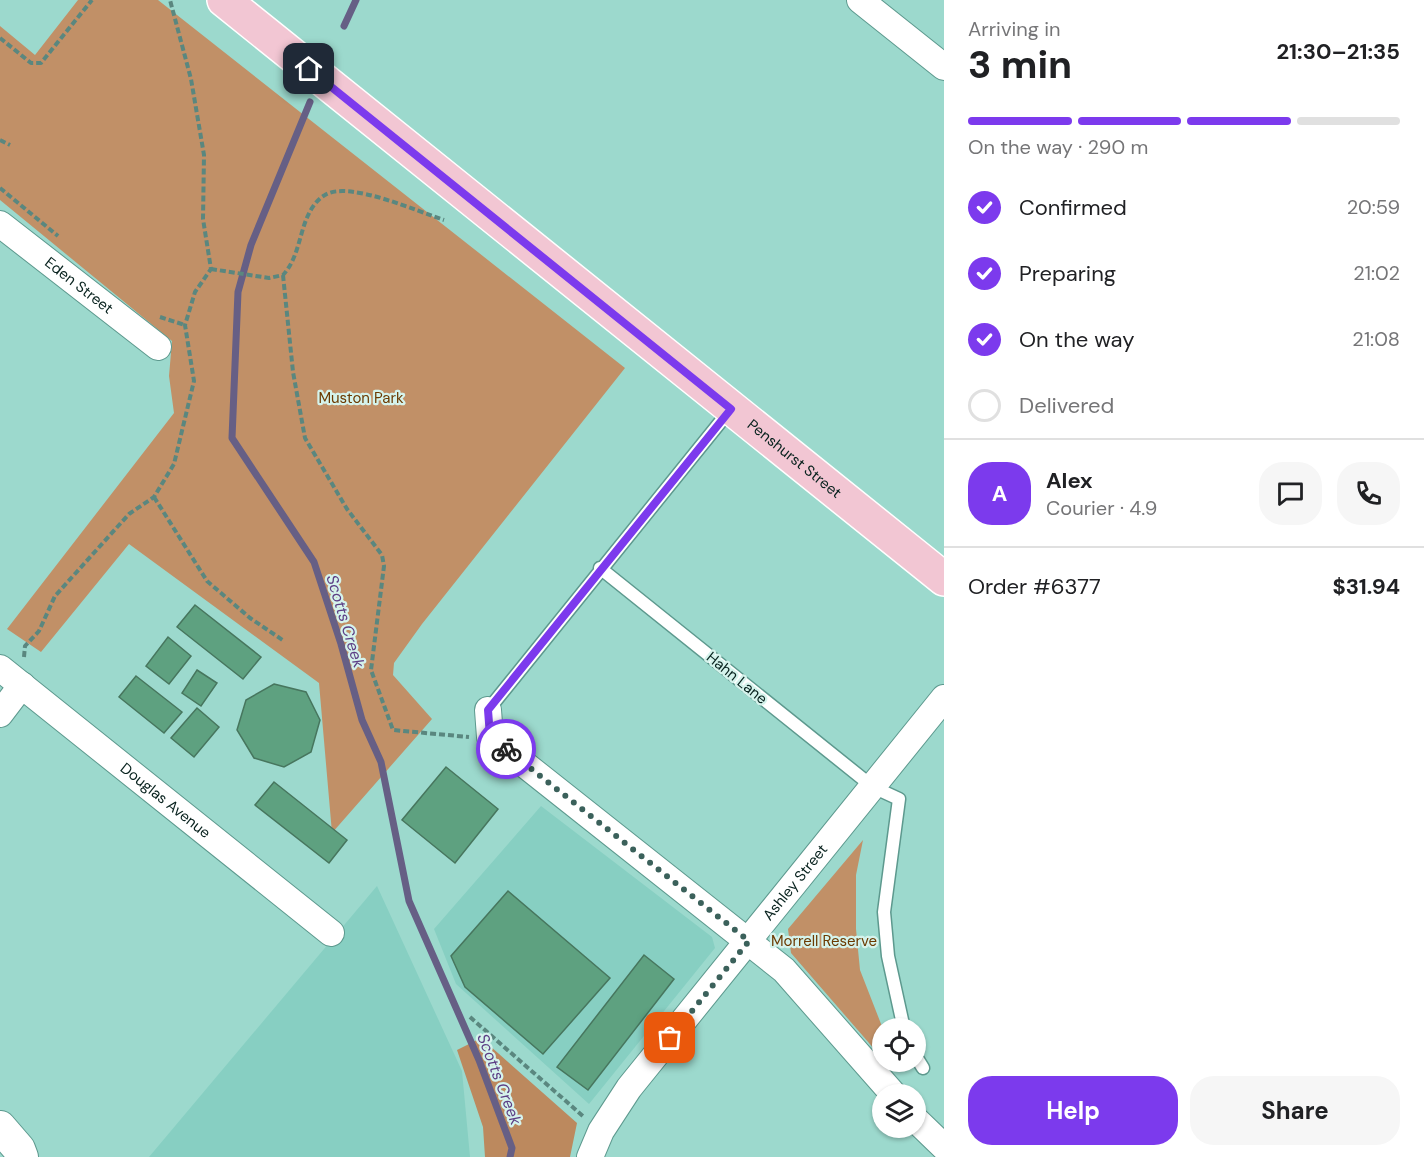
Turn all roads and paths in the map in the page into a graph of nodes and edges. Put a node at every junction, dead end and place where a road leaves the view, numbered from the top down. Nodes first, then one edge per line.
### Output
1 (92, 0) edge
2 (170, 0) edge
3 (224, 0) edge
4 (860, 0) edge
5 (0, 38) edge
6 (944, 67) edge
7 (0, 140) edge
8 (10, 145) dead end
9 (444, 220) dead end
10 (0, 224) edge
11 (211, 269) junction
12 (283, 275) junction
13 (158, 347) dead end
14 (731, 409) junction
15 (154, 497) junction
16 (600, 568) junction
17 (944, 579) edge
18 (284, 641) dead end
19 (0, 668) edge
20 (22, 686) junction
21 (944, 698) edge
22 (488, 710) joint
23 (0, 714) edge
24 (490, 736) junction
25 (873, 787) junction
26 (331, 933) dead end
27 (749, 941) junction
28 (470, 1017) dead end
29 (902, 1018) edge
30 (884, 1084) edge
31 (0, 1127) edge
32 (926, 1130) edge
33 (601, 1131) junction
34 (944, 1147) edge
35 (22, 1157) edge
36 (590, 1157) edge

1 - 5 path
2 - 11 path
3 - 14 main road, Penshurst Street
4 - 6 street
7 - 8 path
9 - 12 path
10 - 13 street, Eden Street
11 - 12 path
11 - 15 path
12 - 24 path
14 - 16 lane
14 - 17 main road, Penshurst Street
15 - 18 path
15 - 20 path
16 - 22 lane
16 - 25 lane, Hahn Lane
19 - 20 street, Douglas Avenue
20 - 23 street
20 - 26 street, Douglas Avenue
21 - 25 street, Ashley Street
22 - 24 street
24 - 27 street
25 - 27 street, Ashley Street
25 - 29 lane, Hahn Lane
27 - 30 street
27 - 33 street, Ashley Street
28 - 33 path
31 - 35 street
32 - 34 street
33 - 36 street, Ashley Street

